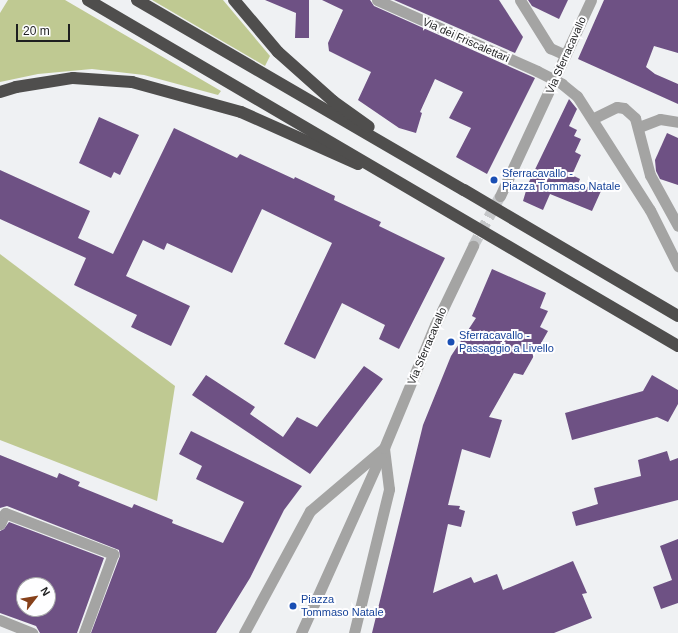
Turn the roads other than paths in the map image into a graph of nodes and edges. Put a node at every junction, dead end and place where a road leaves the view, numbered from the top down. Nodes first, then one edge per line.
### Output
1 (88, 0) edge
2 (137, 0) edge
3 (234, 0) edge
4 (377, 0) edge
5 (520, 0) edge
6 (591, 0) edge
7 (566, 55) junction
8 (555, 81) junction
9 (0, 92) edge
10 (594, 118) junction
11 (678, 122) edge
12 (639, 128) junction
13 (464, 190) junction
14 (500, 196) tunnel mouth
15 (453, 212) junction
16 (678, 226) edge
17 (473, 246) tunnel mouth
18 (678, 266) edge
19 (678, 316) edge
20 (678, 346) edge
21 (384, 448) junction
22 (0, 524) edge
23 (0, 620) edge
24 (33, 633) edge
25 (84, 633) edge
26 (244, 633) edge
27 (300, 633) edge
28 (354, 633) edge

1 - 15 highway, bridge
2 - 13 highway
3 - 13 highway
4 - 8 street, Via dei Friscalettari
5 - 7 street
6 - 7 street, Via Sferracavallo
7 - 8 street, Via Sferracavallo
8 - 10 street, Via dei Friscalettari
8 - 14 street, Via Sferracavallo
9 - 15 highway, bridge
10 - 12 street
10 - 18 street, Via dei Friscalettari
11 - 12 street
12 - 16 street
13 - 19 highway, bridge
15 - 20 highway, bridge
17 - 21 street, Via Sferracavallo
21 - 26 street
21 - 27 street
21 - 28 street
22 - 25 street
23 - 24 street

